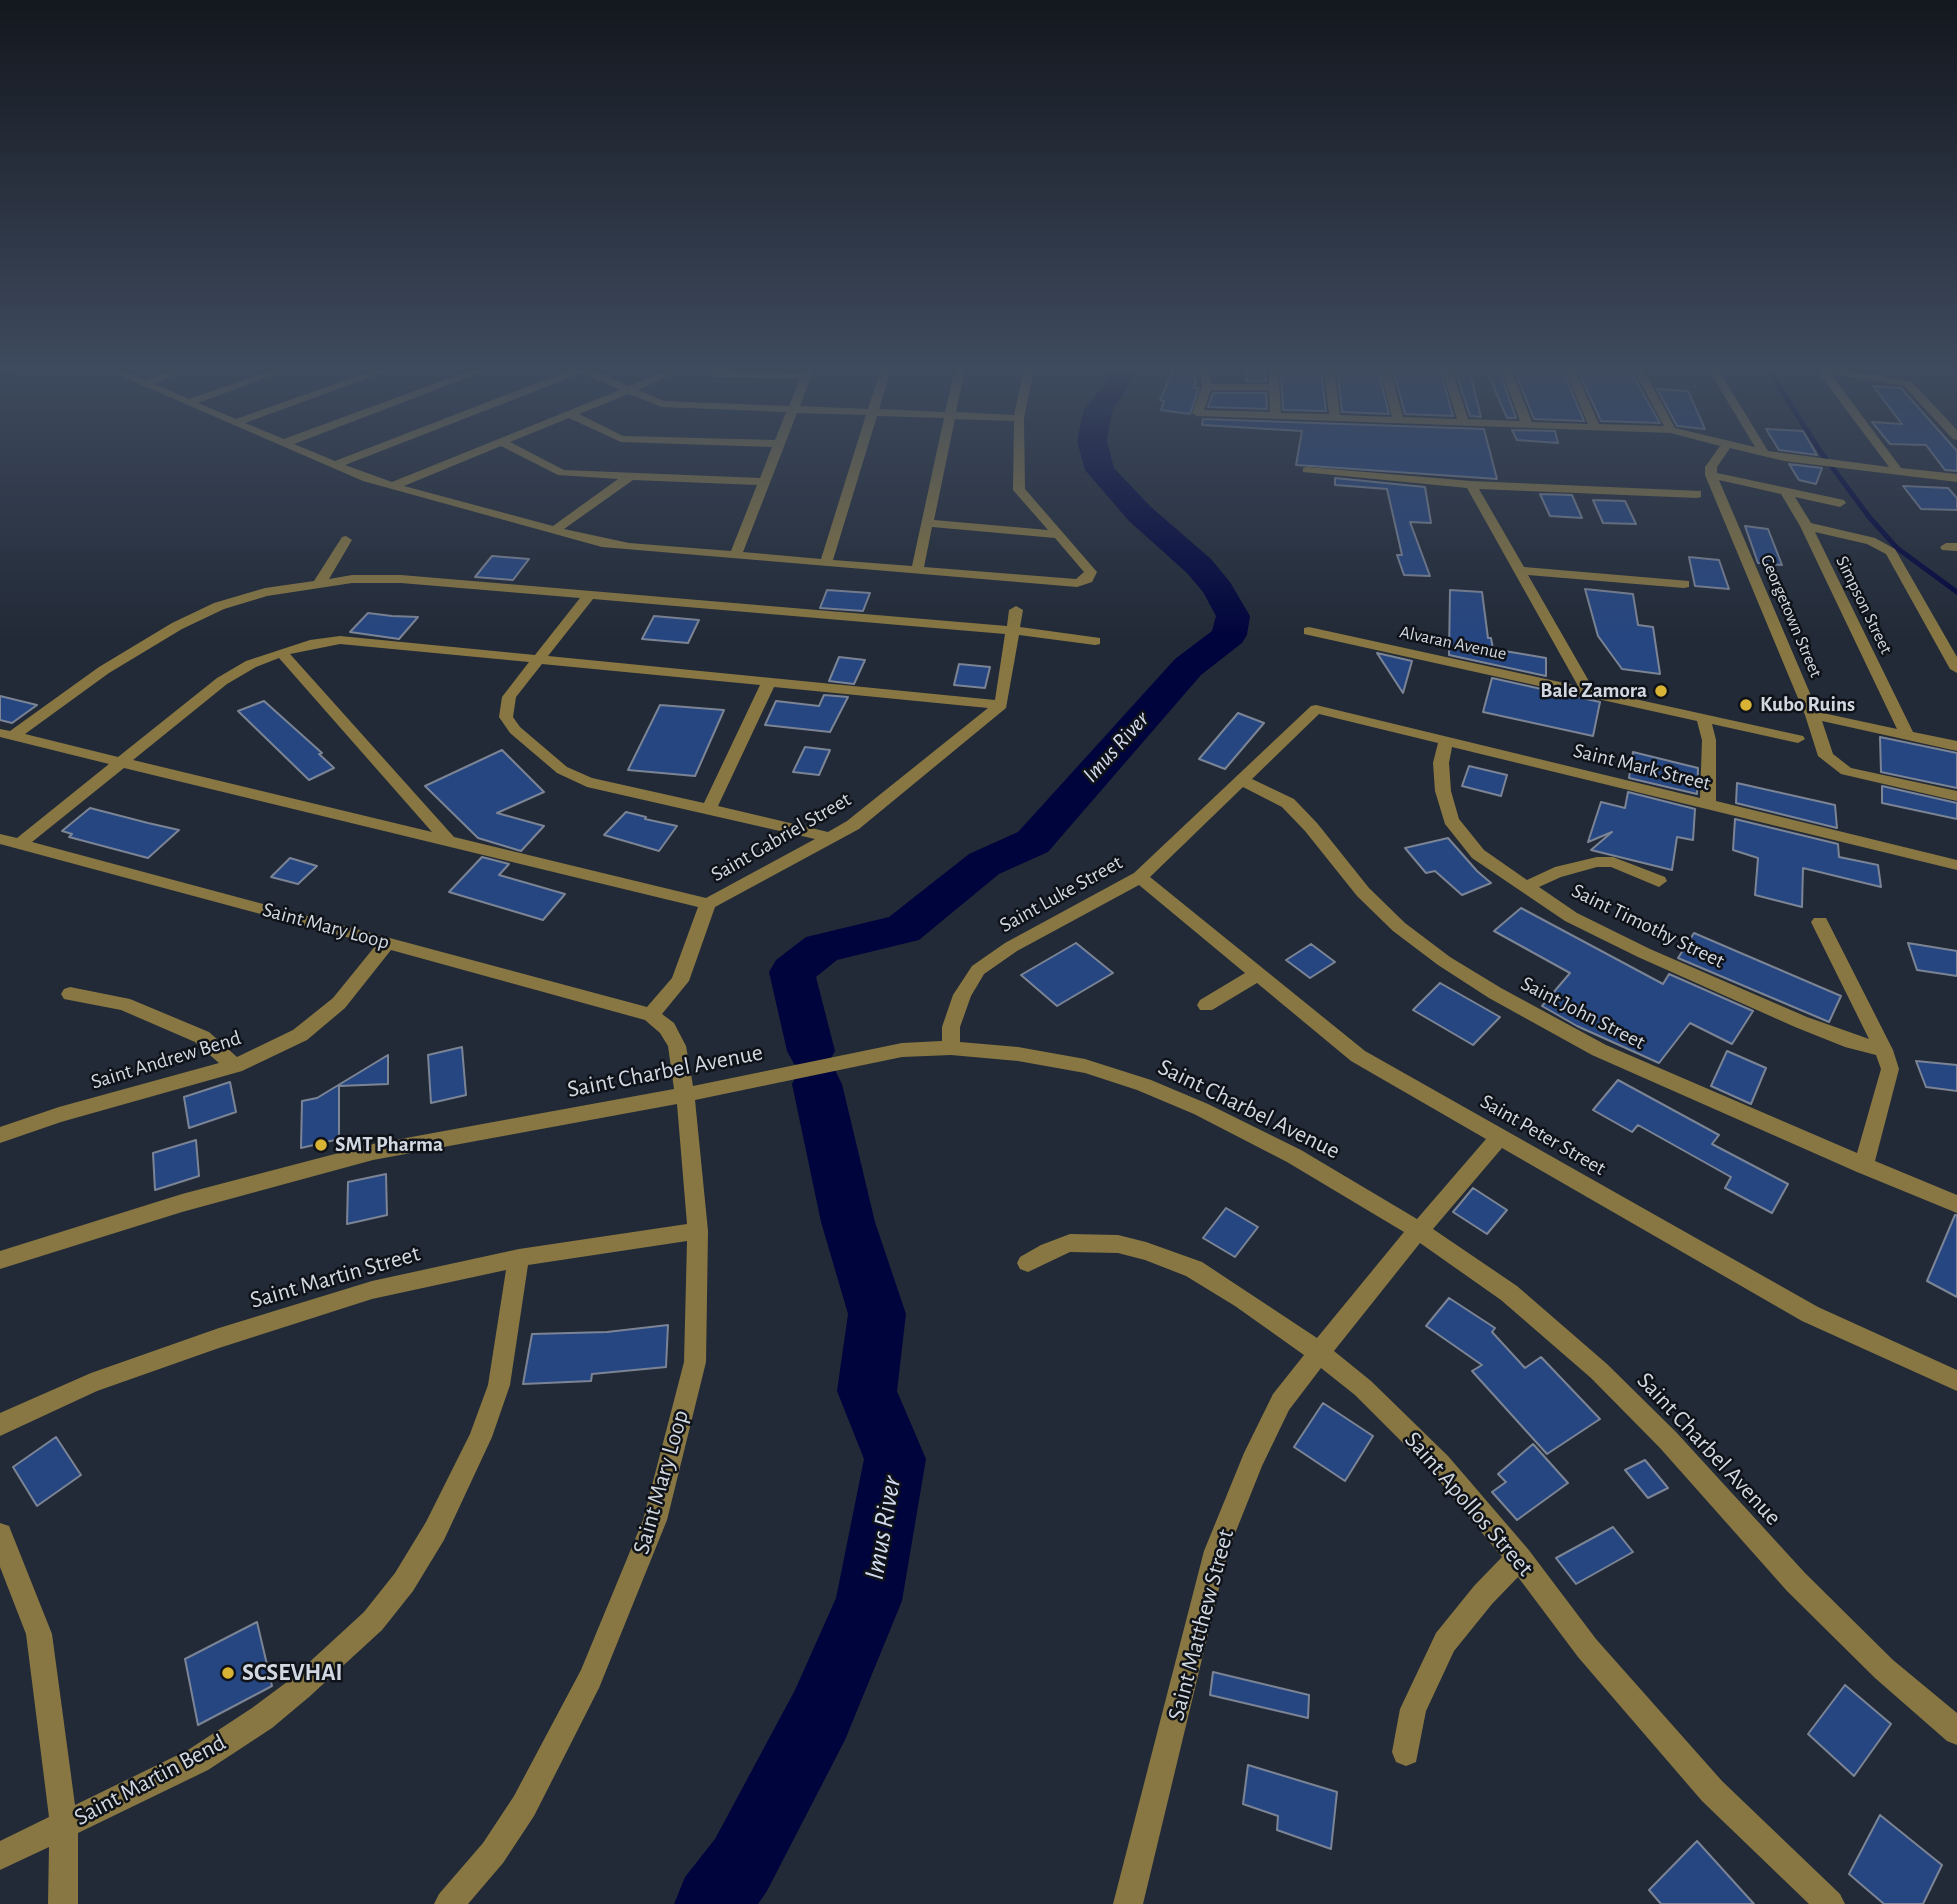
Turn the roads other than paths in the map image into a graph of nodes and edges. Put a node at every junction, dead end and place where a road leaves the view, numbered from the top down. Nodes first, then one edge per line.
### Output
1 (314, 458) edge
2 (354, 458) edge
3 (462, 458) edge
4 (532, 458) edge
5 (775, 458) edge
6 (859, 458) edge
7 (941, 458) edge
8 (1019, 458) edge
9 (1717, 458) edge
10 (1793, 458) edge
11 (1888, 458) edge
12 (333, 466) junction
13 (1307, 470) dead end
14 (1897, 470) junction
15 (1711, 475) junction
16 (630, 476) junction
17 (1957, 478) edge
18 (765, 482) junction
19 (1471, 485) junction
20 (393, 486) junction
21 (1786, 492) junction
22 (1697, 494) dead end
23 (1840, 503) dead end
24 (927, 523) junction
25 (1806, 526) junction
26 (555, 530) junction
27 (1059, 535) junction
28 (346, 540) dead end
29 (735, 556) junction
30 (826, 563) junction
31 (917, 570) junction
32 (1519, 570) junction
33 (320, 582) junction
34 (1684, 584) dead end
35 (589, 596) junction
36 (1016, 610) dead end
37 (1012, 630) junction
38 (1309, 631) dead end
39 (1094, 641) dead end
40 (1952, 648) edge
41 (281, 652) junction
42 (539, 660) junction
43 (1957, 669) edge
44 (769, 682) junction
45 (1589, 693) junction
46 (1001, 705) junction
47 (1316, 709) joint
48 (1812, 715) junction
49 (1703, 717) junction
50 (6, 735) edge
51 (1907, 735) junction
52 (1798, 738) dead end
53 (1446, 741) junction
54 (1957, 746) edge
55 (122, 762) junction
56 (1242, 780) junction
57 (1957, 796) edge
58 (1708, 805) junction
59 (708, 810) junction
60 (832, 838) junction
61 (0, 839) edge
62 (450, 842) junction
63 (20, 844) junction
64 (1953, 865) edge
65 (1140, 877) junction
66 (1659, 881) dead end
67 (1957, 881) edge
68 (1526, 887) junction
69 (708, 904) junction
70 (1820, 922) dead end
71 (388, 942) junction
72 (1258, 974) junction
73 (70, 994) dead end
74 (1206, 1005) dead end
75 (651, 1015) junction
76 (951, 1048) junction
77 (1884, 1050) junction
78 (235, 1066) junction
79 (686, 1094) junction
80 (0, 1135) edge
81 (1500, 1136) junction
82 (1864, 1166) junction
83 (1957, 1204) edge
84 (1418, 1230) junction
85 (698, 1231) junction
86 (519, 1258) junction
87 (0, 1260) edge
88 (1028, 1263) dead end
89 (1320, 1353) junction
90 (1957, 1381) edge
91 (0, 1424) edge
92 (0, 1535) edge
93 (1519, 1558) junction
94 (1957, 1731) edge
95 (1406, 1752) dead end
96 (64, 1826) junction
97 (0, 1856) edge
98 (63, 1904) edge
99 (449, 1904) edge
100 (1128, 1904) edge
101 (1830, 1904) edge

1 - 12 street
2 - 12 street
3 - 20 street
4 - 16 street
5 - 18 street
6 - 30 street
7 - 24 street
8 - 27 street
9 - 15 street
10 - 14 street
11 - 14 street
12 - 20 street
13 - 19 street
14 - 17 street
15 - 21 street
15 - 48 street, Georgetown Street
16 - 18 street
16 - 26 street
18 - 29 street
19 - 22 street
19 - 32 street
20 - 26 street
21 - 23 street
21 - 25 street, Simpson Street
24 - 27 street
24 - 31 street
25 - 40 street
25 - 51 street, Simpson Street
26 - 29 street
27 - 31 street
28 - 33 street
29 - 30 street
30 - 31 street
32 - 34 street
32 - 45 street
33 - 35 street
33 - 50 street
35 - 37 street
35 - 42 street
36 - 37 street
37 - 39 street
37 - 46 street
38 - 45 street, Alvaran Avenue
40 - 43 street
41 - 42 street
41 - 55 street
41 - 62 street
42 - 44 street
42 - 59 street
44 - 46 street
44 - 59 street
45 - 49 street, Alvaran Avenue
46 - 60 street, Saint Gabriel Street
47 - 53 street, Saint Mark Street
47 - 56 street, Saint Luke Street
48 - 51 street
48 - 57 street, Georgetown Street
49 - 52 street, Alvaran Avenue
49 - 58 street
50 - 55 street
51 - 54 street
53 - 58 street, Saint Mark Street
53 - 68 street, Saint Timothy Street
55 - 62 street
55 - 63 street
56 - 65 street, Saint Luke Street
56 - 82 street, Saint John Street
58 - 64 street, Saint Mark Street
59 - 60 street
60 - 69 street, Saint Gabriel Street
61 - 63 street, Saint Mary Loop
62 - 69 street
63 - 71 street, Saint Mary Loop
64 - 67 street
65 - 72 street, Saint Peter Street
65 - 76 street, Saint Luke Street
66 - 68 street
68 - 77 street, Saint Timothy Street
69 - 75 street, Saint Gabriel Street
70 - 77 street
71 - 75 street, Saint Mary Loop
71 - 78 street, Saint Andrew Bend
72 - 74 street
72 - 81 street, Saint Peter Street
73 - 78 street
75 - 79 street
76 - 79 street, Saint Charbel Avenue
76 - 84 street, Saint Charbel Avenue
77 - 82 street
78 - 80 street, Saint Andrew Bend
79 - 85 street, Saint Mary Loop
79 - 87 street, Saint Charbel Avenue
81 - 84 street, Saint Matthew Street
81 - 90 street, Saint Peter Street
82 - 83 street, Saint John Street
84 - 89 street, Saint Matthew Street
84 - 94 street, Saint Charbel Avenue
85 - 86 street, Saint Martin Street
85 - 99 street, Saint Mary Loop
86 - 91 street, Saint Martin Street
86 - 96 street, Saint Martin Bend
88 - 89 street, Saint Apollos Street
89 - 93 street, Saint Apollos Street
89 - 100 street, Saint Matthew Street
92 - 96 street
93 - 95 street
93 - 101 street, Saint Apollos Street
96 - 97 street, Saint Martin Bend
96 - 98 street

